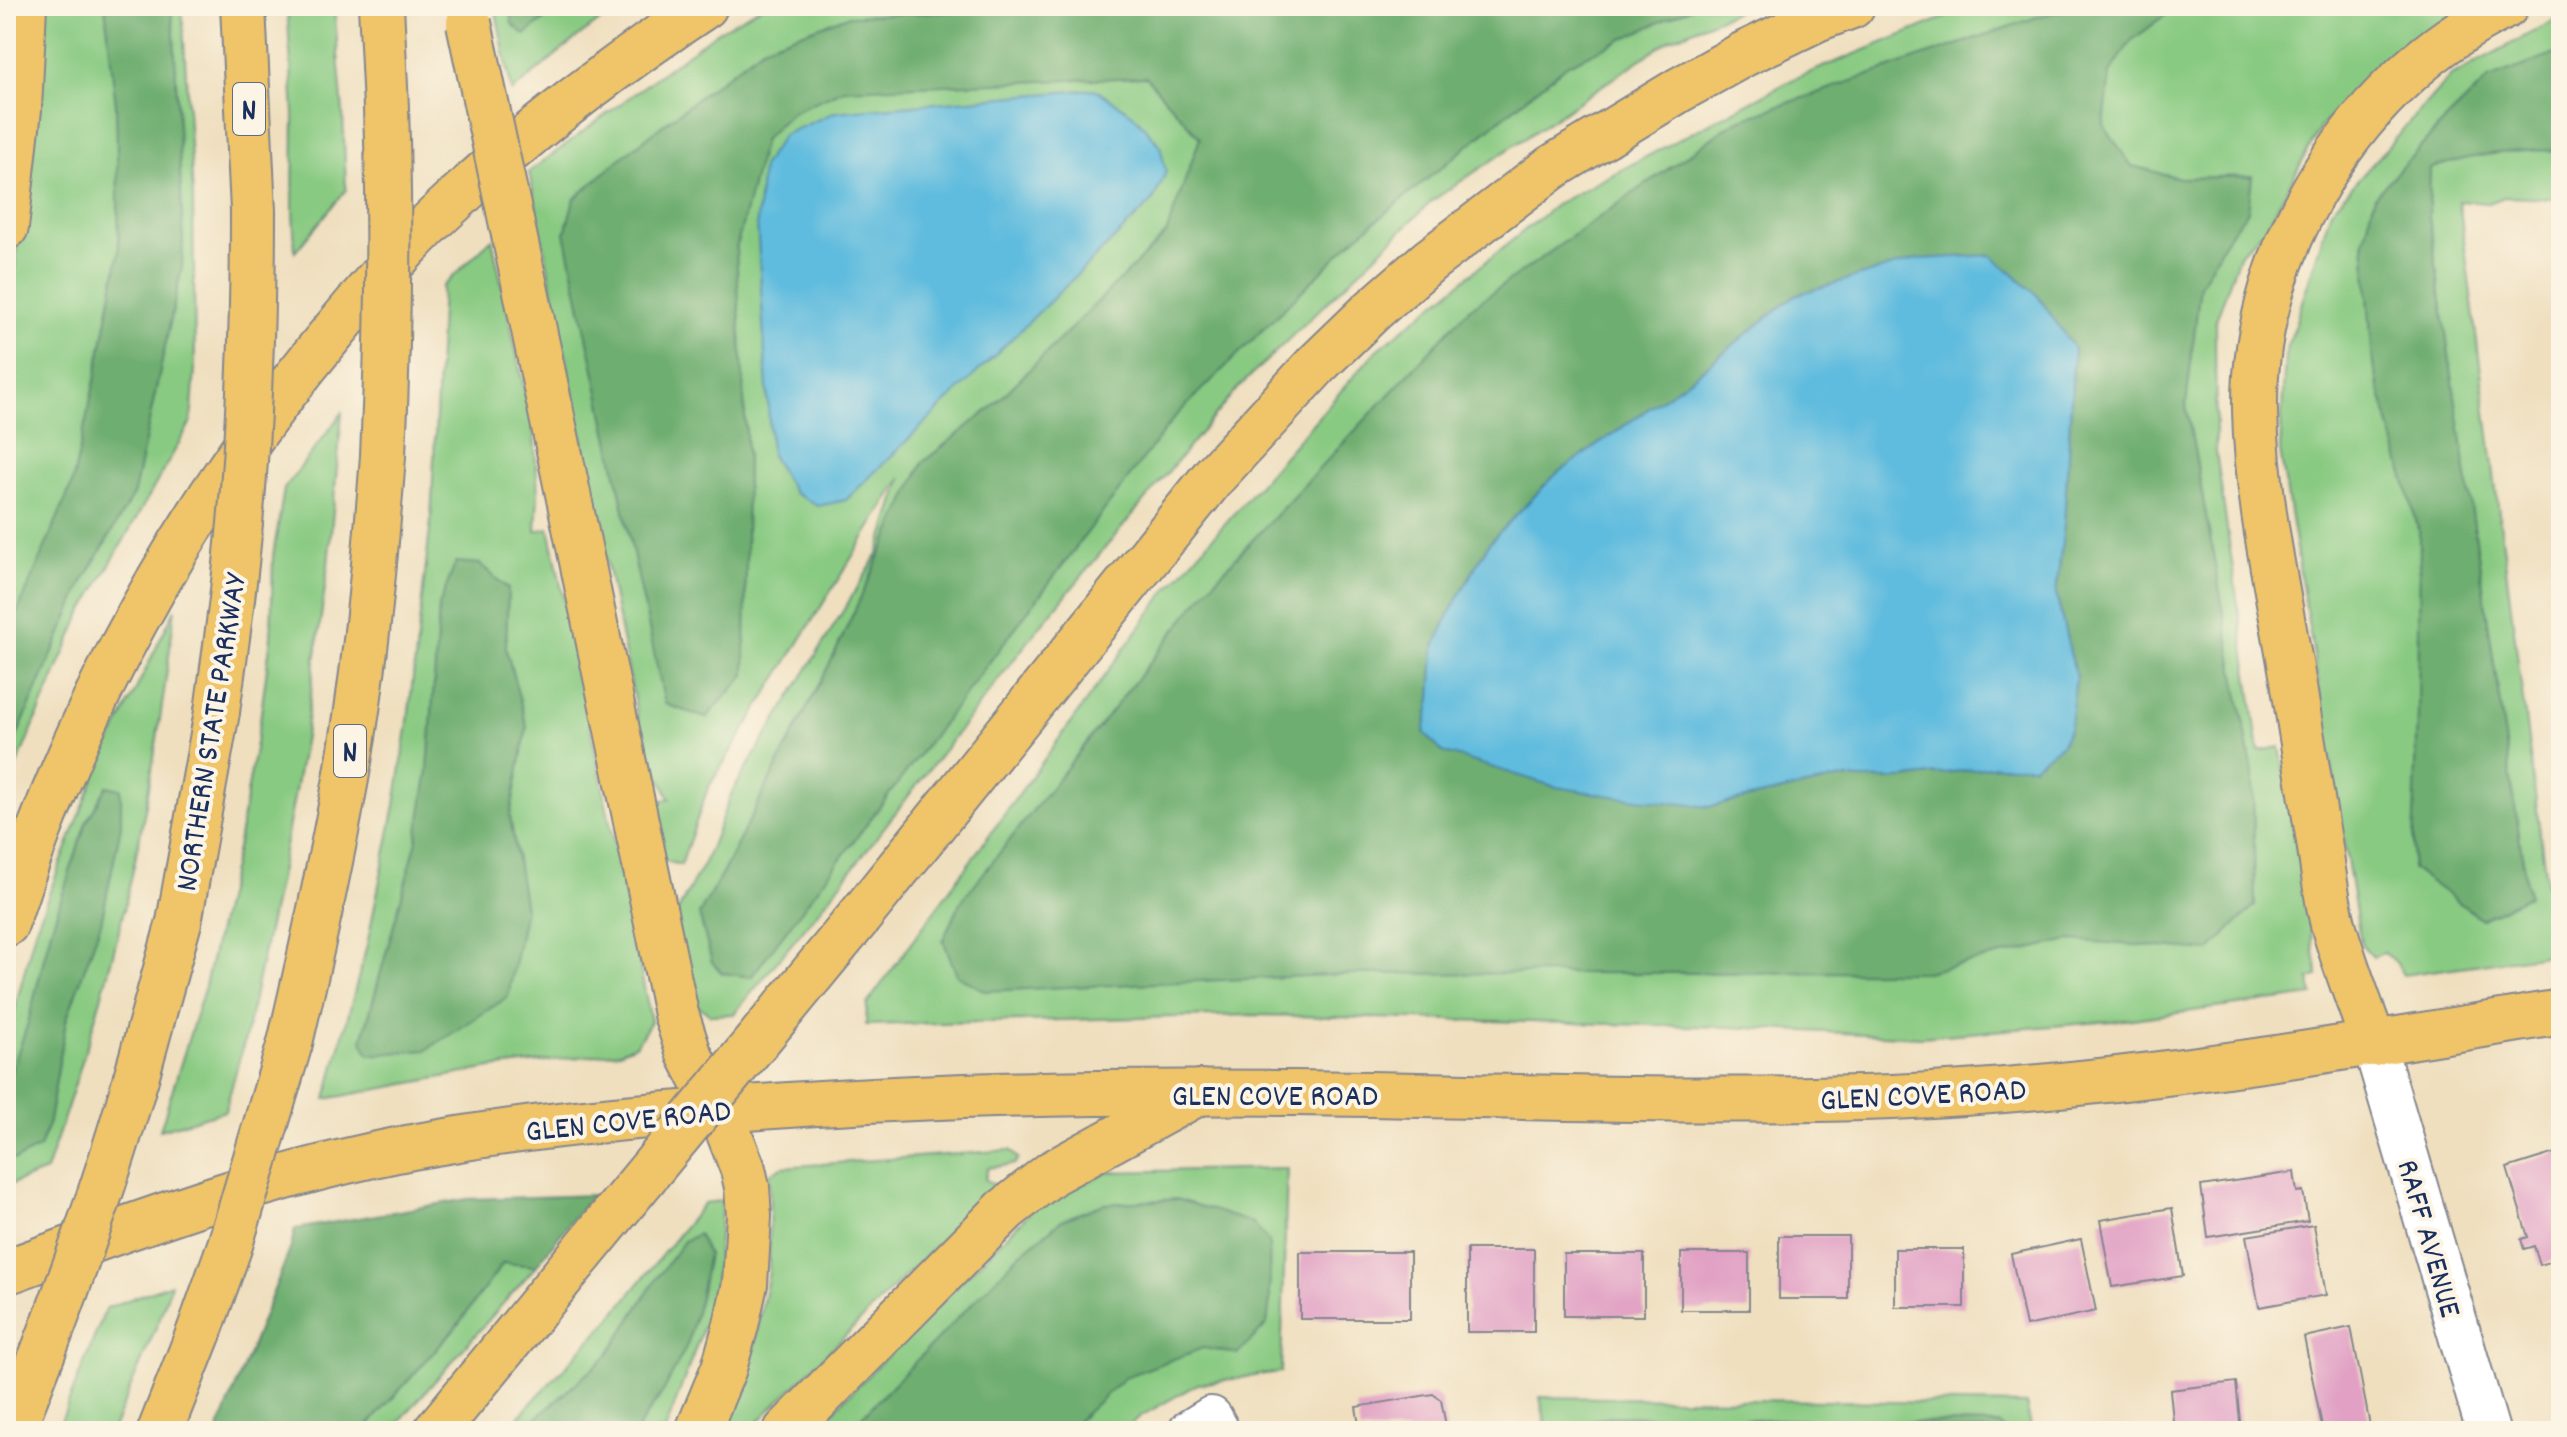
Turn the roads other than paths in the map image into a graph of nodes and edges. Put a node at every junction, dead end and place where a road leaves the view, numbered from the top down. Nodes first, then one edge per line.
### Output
1 (24, 6) edge
2 (243, 6) edge
3 (381, 6) edge
4 (705, 6) edge
5 (1852, 6) edge
6 (2506, 6) edge
7 (467, 15) edge
8 (6, 227) edge
9 (6, 924) edge
10 (2561, 1012) edge
11 (2374, 1044) junction
12 (1200, 1092) junction
13 (717, 1108) junction
14 (6, 1272) edge
15 (19, 1414) edge
16 (160, 1431) edge
17 (436, 1431) edge
18 (698, 1431) edge
19 (786, 1431) edge
20 (2488, 1431) edge

1 - 8 main road
2 - 15 main road, NORTHERN STATE PARKWAY / N, bridge
3 - 16 main road, N, bridge
4 - 9 main road
5 - 17 main road, bridge
6 - 11 main road
7 - 13 main road, bridge
10 - 11 main road, GLEN COVE ROAD
11 - 12 main road, GLEN COVE ROAD
11 - 20 street, RAFF AVENUE
12 - 13 main road, GLEN COVE ROAD
12 - 19 main road
13 - 14 main road, GLEN COVE ROAD
13 - 18 main road

